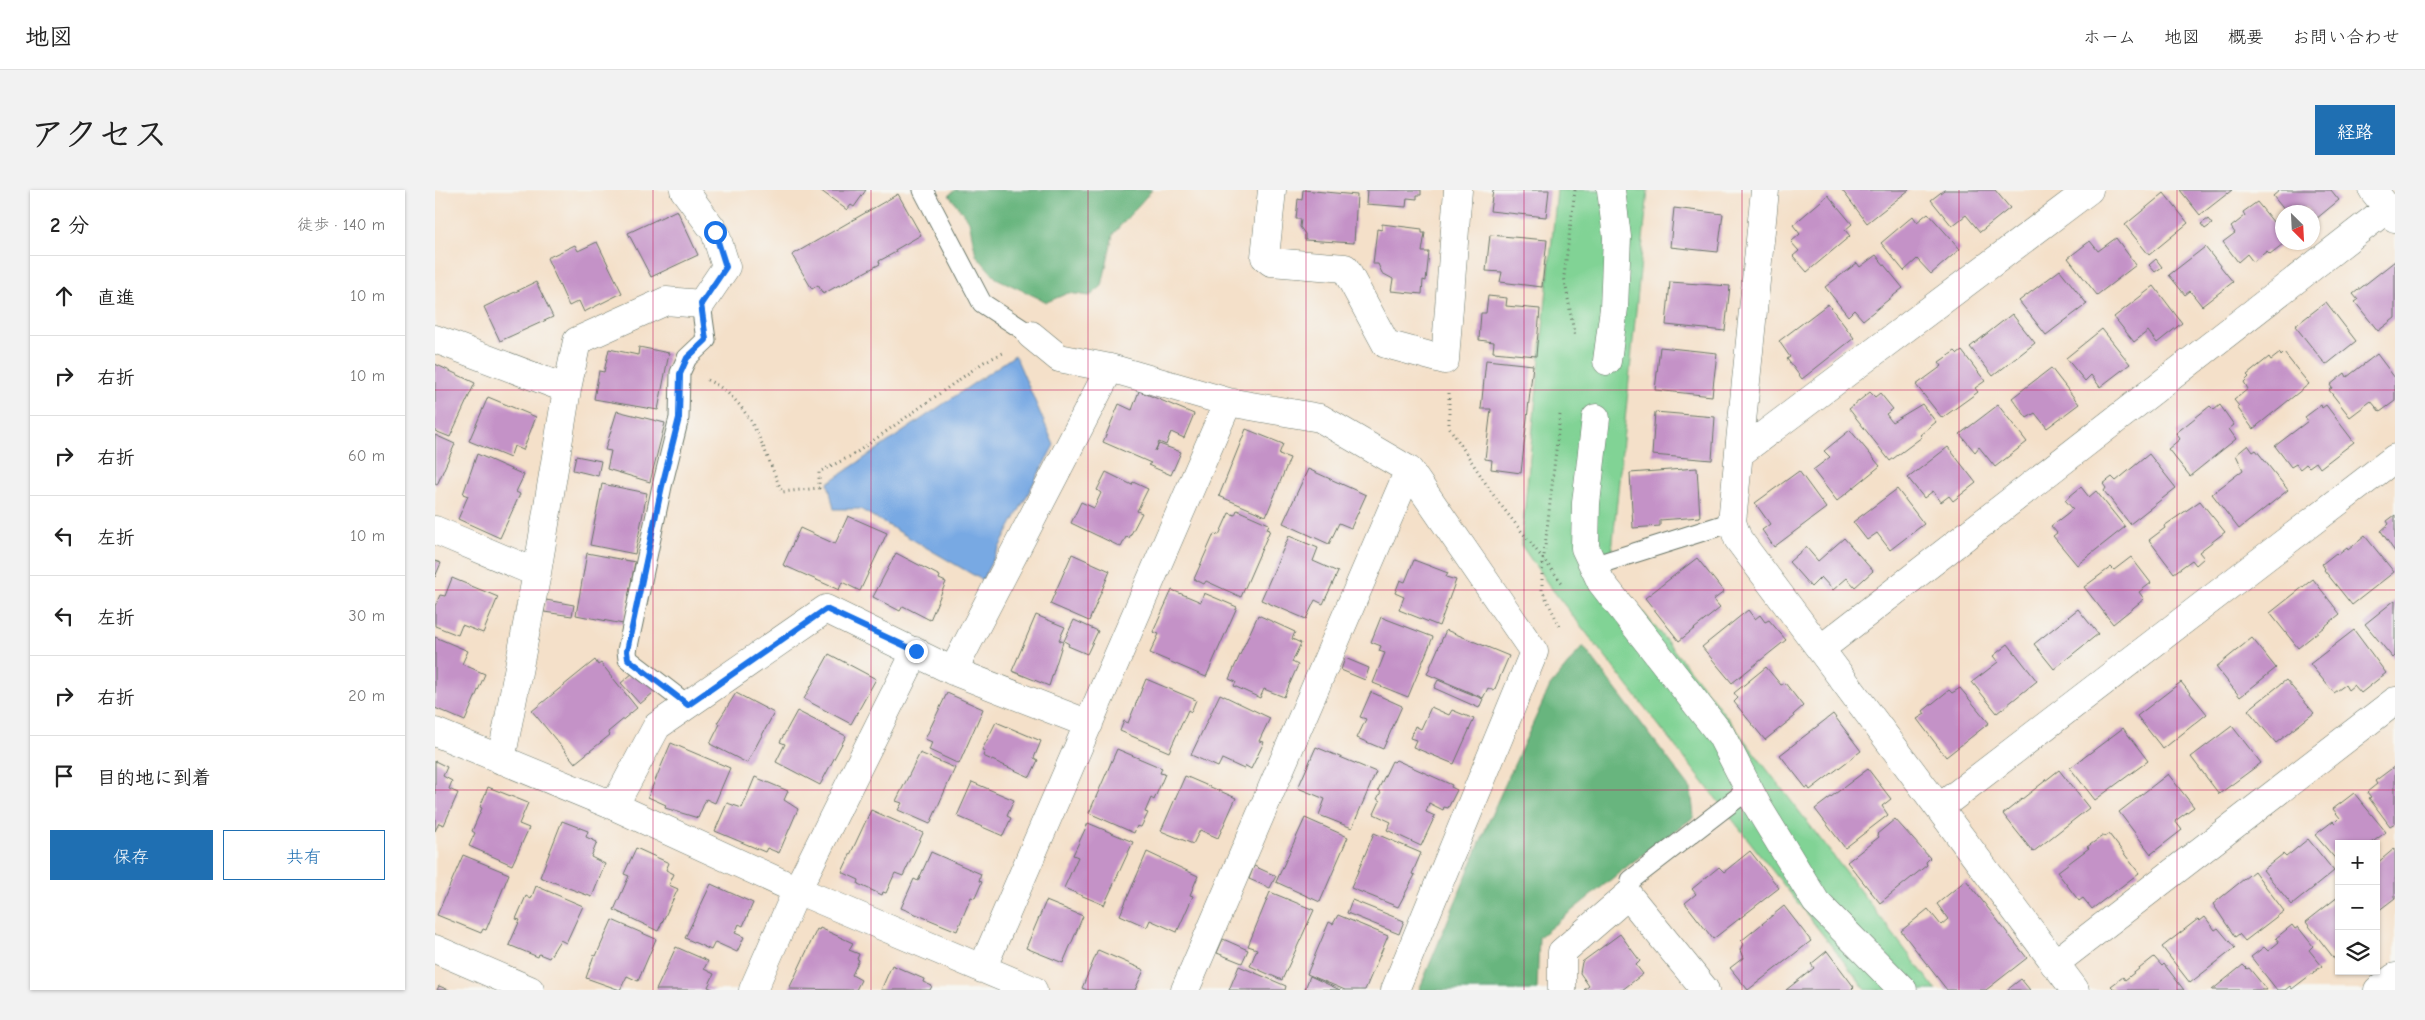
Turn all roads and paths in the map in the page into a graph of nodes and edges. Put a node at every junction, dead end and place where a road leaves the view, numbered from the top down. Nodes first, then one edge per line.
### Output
1 (684, 190) edge
2 (923, 190) edge
3 (1272, 190) edge
4 (1458, 190) edge
5 (1575, 190) edge
6 (1611, 190) edge
7 (1765, 190) edge
8 (2089, 190) edge
9 (2385, 205) edge
10 (701, 304) junction
11 (1031, 335) junction
12 (435, 339) edge
13 (1575, 340) dead end
14 (1607, 361) dead end
15 (1110, 368) junction
16 (682, 369) junction
17 (567, 389) junction
18 (1228, 402) junction
19 (1596, 418) dead end
20 (1740, 453) junction
21 (2395, 458) edge
22 (1409, 470) junction
23 (1732, 522) junction
24 (435, 530) edge
25 (1593, 566) junction
26 (537, 573) junction
27 (1822, 648) junction
28 (916, 651) junction
29 (953, 671) junction
30 (2395, 701) edge
31 (688, 705) junction
32 (1089, 724) junction
33 (435, 732) edge
34 (501, 760) junction
35 (1749, 789) junction
36 (614, 806) junction
37 (1939, 808) junction
38 (797, 890) junction
39 (1629, 895) junction
40 (435, 949) edge
41 (2054, 964) junction
42 (982, 969) junction
43 (2395, 977) edge
44 (530, 990) edge
45 (753, 990) edge
46 (1033, 990) edge
47 (1185, 990) edge
48 (1395, 990) edge
49 (1562, 990) edge
50 (1705, 990) edge
51 (1903, 990) edge
52 (2075, 990) edge
53 (2378, 990) edge

1 - 10 street
2 - 11 lane
3 - 4 street
5 - 13 path
6 - 14 street
7 - 20 street
8 - 20 street
9 - 27 street
10 - 16 lane
10 - 17 street
11 - 15 street
11 - 16 path
12 - 17 street
15 - 18 street
15 - 29 street
16 - 31 lane
17 - 26 street
18 - 22 street
18 - 32 street
19 - 25 street
20 - 23 street
21 - 37 street
22 - 47 street
22 - 48 street
23 - 25 lane
23 - 27 street
24 - 26 street
25 - 35 street
26 - 34 street
27 - 37 street
28 - 29 street
28 - 31 street
28 - 38 street
29 - 32 street
30 - 41 street
31 - 36 street
32 - 42 street
33 - 34 street
34 - 36 street
35 - 39 lane
35 - 51 street
36 - 38 street
37 - 41 street
38 - 42 street
38 - 45 street
39 - 49 street
39 - 50 street
40 - 44 street
41 - 52 street
42 - 46 street
43 - 53 street

